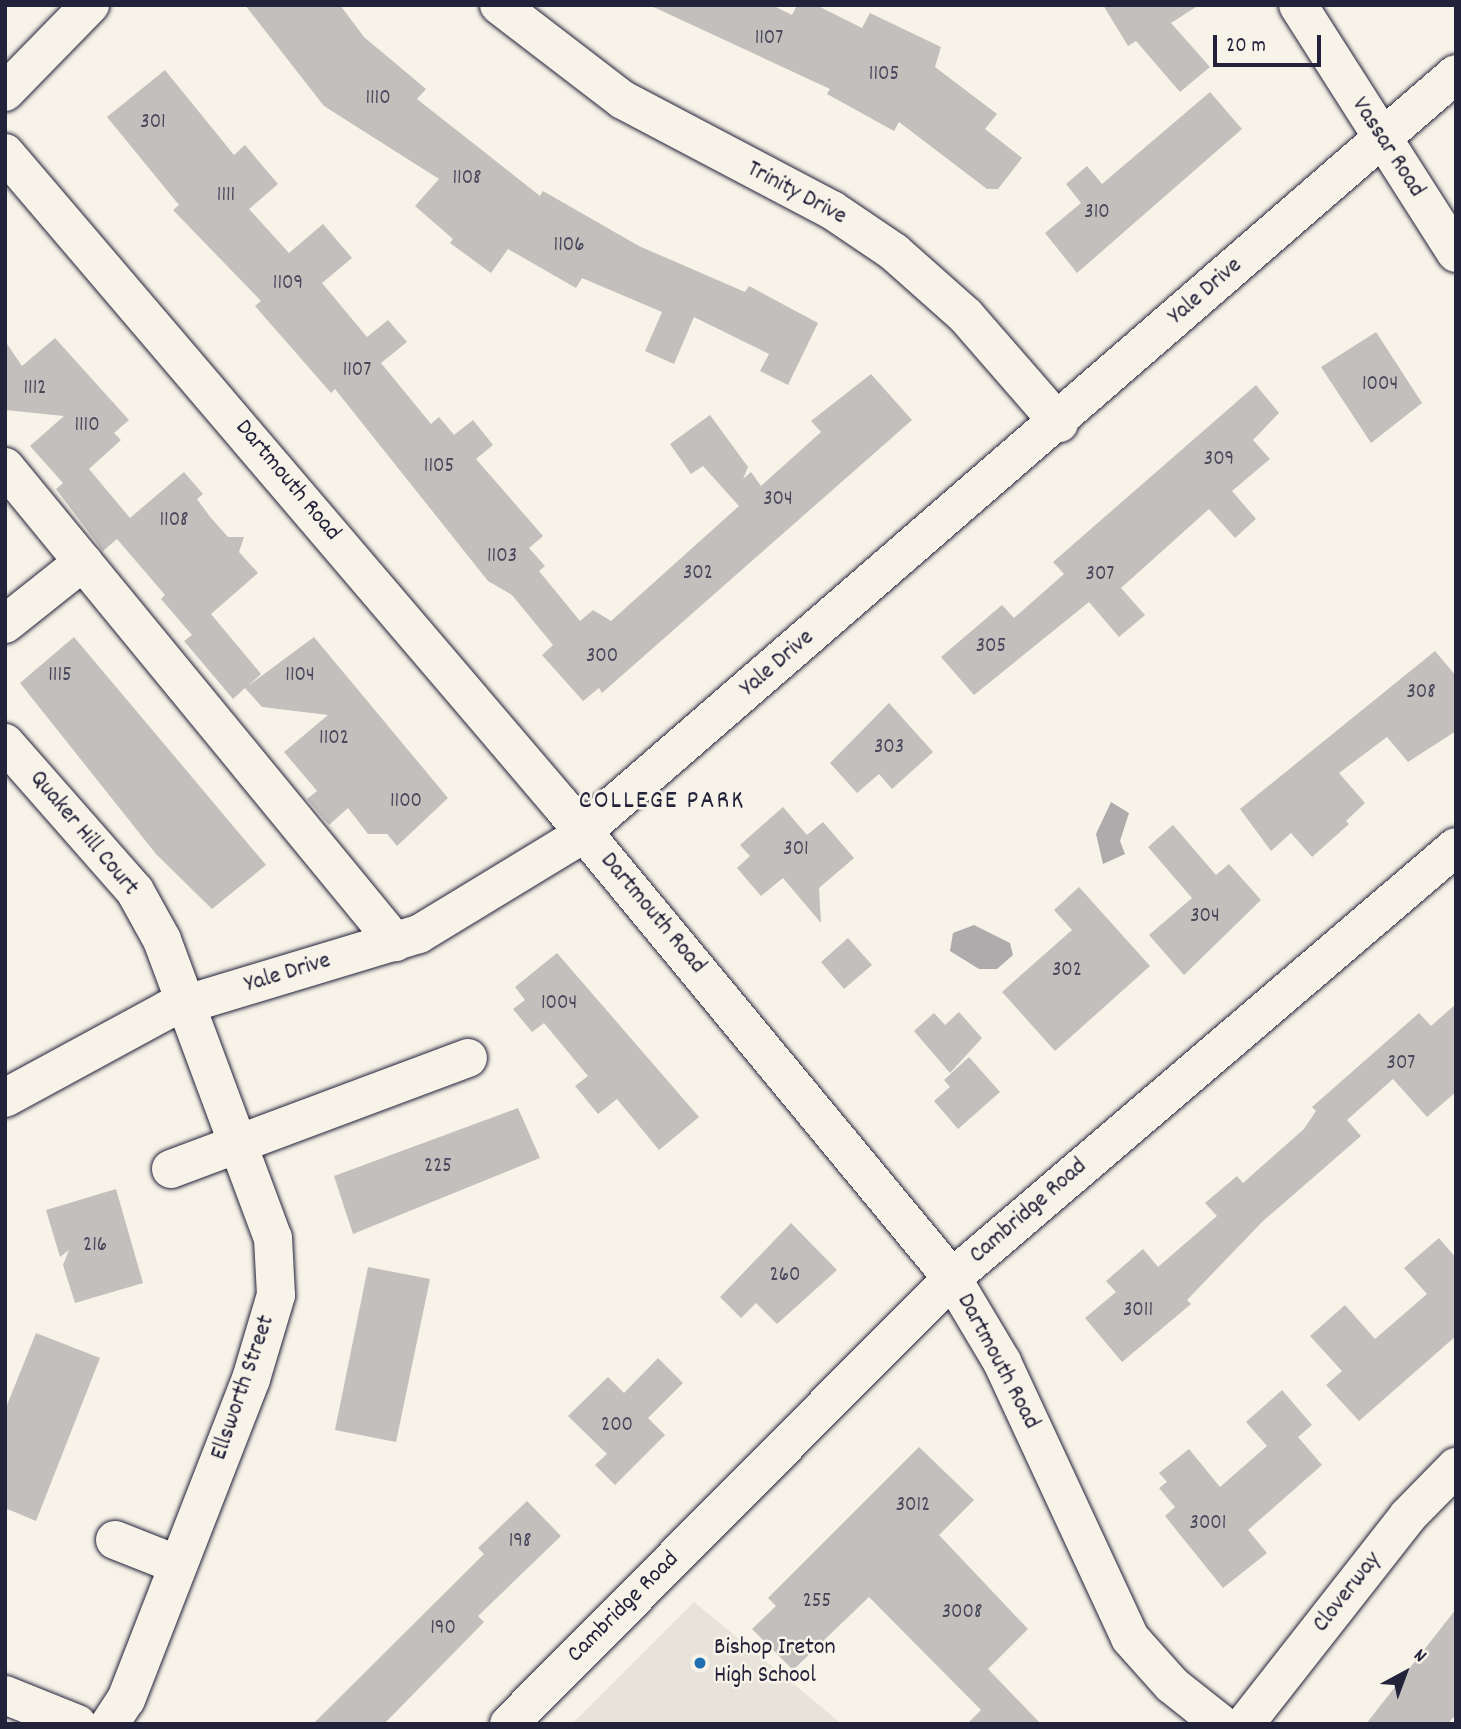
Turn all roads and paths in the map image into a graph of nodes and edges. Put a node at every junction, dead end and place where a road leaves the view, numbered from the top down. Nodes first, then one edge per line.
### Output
1 (90, 5) edge
2 (499, 5) edge
3 (1298, 5) edge
4 (1456, 74) edge
5 (5, 92) edge
6 (1380, 139) junction
7 (5, 153) edge
8 (1456, 253) edge
9 (1059, 423) junction
10 (5, 467) edge
11 (83, 562) junction
12 (5, 624) edge
13 (5, 743) edge
14 (583, 831) junction
15 (1456, 847) edge
16 (394, 942) junction
17 (190, 1004) junction
18 (468, 1058) dead end
19 (5, 1098) edge
20 (241, 1146) junction
21 (171, 1169) dead end
22 (952, 1278) junction
23 (1456, 1467) edge
24 (114, 1540) dead end
25 (178, 1565) junction
26 (5, 1695) edge
27 (77, 1724) edge
28 (110, 1724) edge
29 (509, 1724) edge
30 (1221, 1724) edge
31 (1245, 1724) edge

1 - 5 street
2 - 9 street, Trinity Drive
3 - 6 street, Vassar Road
4 - 6 street, Yale Drive
6 - 8 street, Vassar Road
6 - 9 street, Yale Drive
7 - 14 street, Dartmouth Road
9 - 14 street, Yale Drive
10 - 11 street
11 - 12 street
11 - 16 street
13 - 17 street, Quaker Hill Court
14 - 16 street, Yale Drive
14 - 22 street, Dartmouth Road
15 - 22 street, Cambridge Road
16 - 17 street, Yale Drive
17 - 19 street, Yale Drive
17 - 20 street, Ellsworth Street
18 - 20 street
20 - 21 street
20 - 25 street, Ellsworth Street
22 - 29 street, Cambridge Road
22 - 30 street, Dartmouth Road
23 - 31 street, Cloverway
24 - 25 street
25 - 28 street, Ellsworth Street
26 - 27 street

